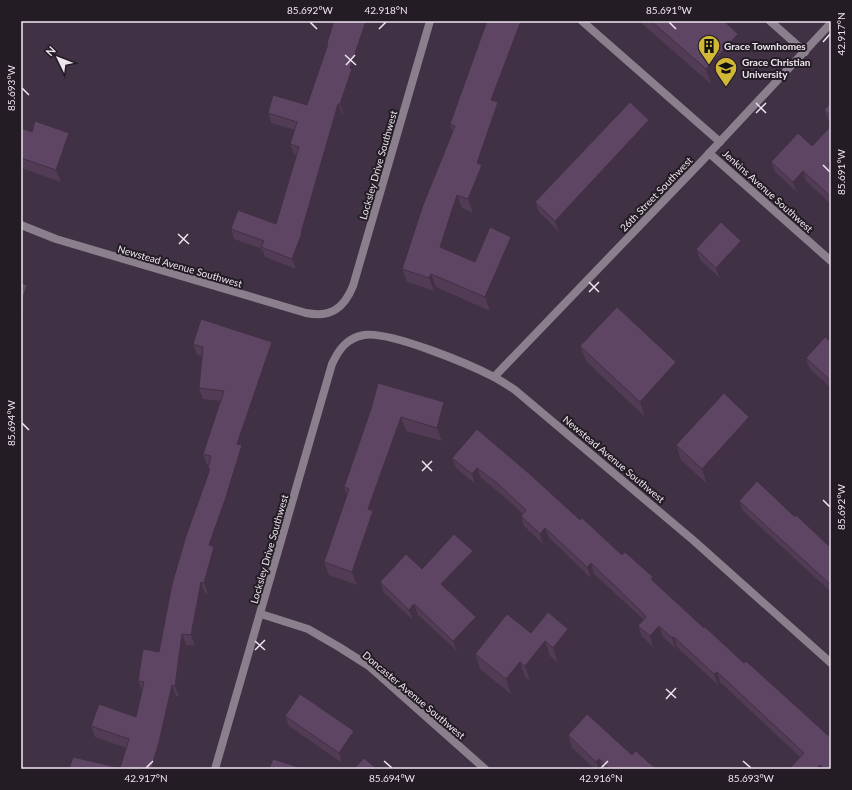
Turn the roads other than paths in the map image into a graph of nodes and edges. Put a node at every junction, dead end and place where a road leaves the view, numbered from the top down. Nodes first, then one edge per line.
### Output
1 (430, 21) edge
2 (582, 21) edge
3 (770, 21) edge
4 (831, 24) edge
5 (805, 52) junction
6 (720, 142) junction
7 (709, 153) junction
8 (21, 225) edge
9 (831, 261) edge
10 (336, 310) joint
11 (350, 340) joint
12 (494, 377) junction
13 (260, 614) junction
14 (831, 663) edge
15 (215, 769) edge
16 (485, 769) edge

1 - 10 street, Locksley Drive Southwest
2 - 6 street
3 - 5 street
4 - 5 street, 26th Street Southwest
5 - 6 street, 26th Street Southwest
6 - 7 street, 26th Street Southwest
7 - 9 street, Jenkins Avenue Southwest
7 - 12 street, 26th Street Southwest
8 - 10 street, Newstead Avenue Southwest
11 - 12 street, Newstead Avenue Southwest
11 - 13 street, Locksley Drive Southwest
12 - 14 street, Newstead Avenue Southwest
13 - 15 street, Locksley Drive Southwest
13 - 16 street, Doncaster Avenue Southwest

